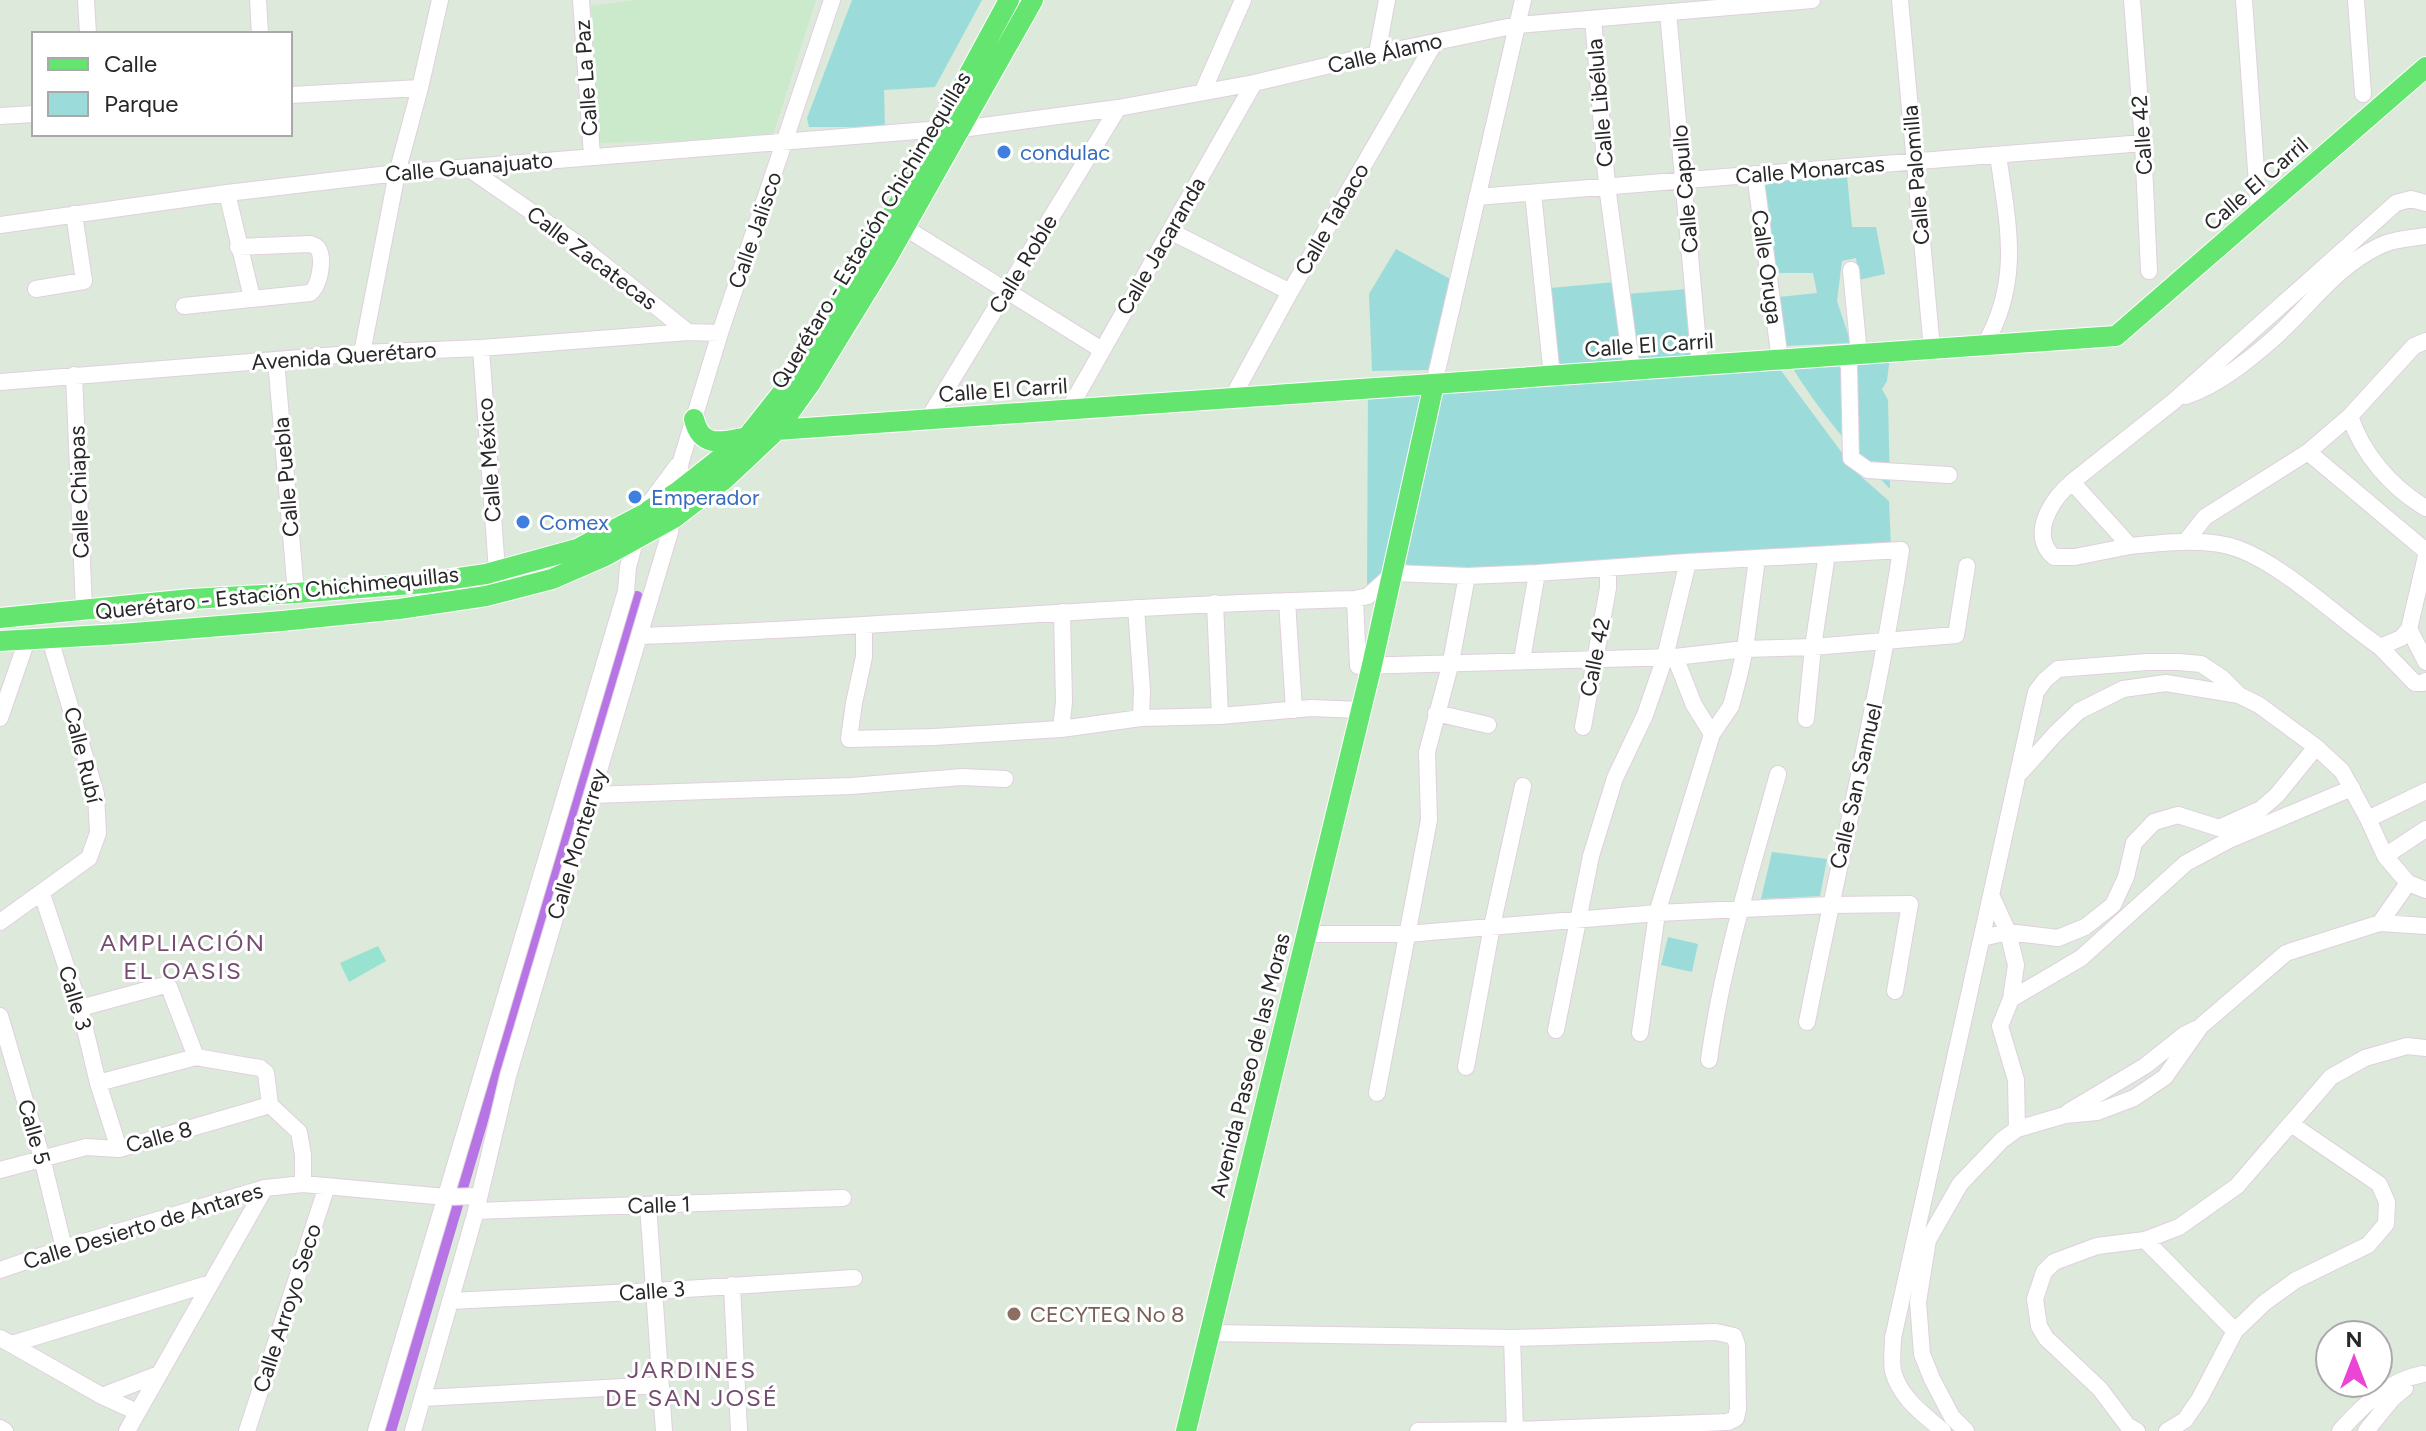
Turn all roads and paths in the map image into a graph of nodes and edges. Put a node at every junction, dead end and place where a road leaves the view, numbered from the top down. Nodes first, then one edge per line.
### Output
1 (86, 0) edge
2 (258, 0) edge
3 (440, 0) edge
4 (581, 0) edge
5 (832, 0) edge
6 (1009, 0) edge
7 (1033, 0) edge
8 (1243, 0) edge
9 (1387, 0) edge
10 (1523, 0) edge
11 (1812, 0) edge
12 (1900, 0) edge
13 (2132, 0) edge
14 (2244, 0) edge
15 (2356, 0) edge
16 (1668, 12) junction
17 (1593, 19) junction
18 (1517, 25) junction
19 (88, 32) edge
20 (260, 32) edge
21 (1435, 42) junction
22 (1377, 54) junction
23 (2426, 67) edge
24 (1254, 83) junction
25 (420, 88) junction
26 (1203, 91) junction
27 (2363, 94) dead end
28 (292, 95) edge
29 (1118, 108) junction
30 (32, 114) edge
31 (0, 116) edge
32 (951, 129) junction
33 (785, 143) junction
34 (2143, 143) junction
35 (1998, 155) junction
36 (592, 156) junction
37 (1915, 161) junction
38 (468, 168) junction
39 (397, 173) junction
40 (1755, 174) junction
41 (1684, 180) junction
42 (1607, 186) junction
43 (227, 193) junction
44 (1533, 193) junction
45 (1477, 197) junction
46 (2426, 203) edge
47 (2259, 213) junction
48 (74, 214) junction
49 (2375, 221) junction
50 (0, 225) edge
51 (904, 227) junction
52 (1170, 231) junction
53 (2426, 236) edge
54 (2388, 242) junction
55 (238, 247) junction
56 (1851, 270) dead end
57 (2149, 271) dead end
58 (36, 289) dead end
59 (1006, 291) junction
60 (1290, 292) junction
61 (252, 298) junction
62 (184, 306) dead end
63 (688, 332) junction
64 (720, 333) junction
65 (1984, 346) junction
66 (481, 348) junction
67 (2422, 348) edge
68 (1932, 349) junction
69 (1102, 350) junction
70 (362, 353) junction
71 (1852, 355) junction
72 (276, 360) junction
73 (1780, 360) junction
74 (1700, 366) junction
75 (1632, 370) junction
76 (74, 375) junction
77 (1552, 376) junction
78 (0, 382) edge
79 (1434, 384) junction
80 (1232, 398) junction
81 (2174, 401) junction
82 (1069, 409) junction
83 (2350, 416) junction
84 (694, 419) junction
85 (928, 419) junction
86 (777, 430) junction
87 (747, 437) junction
88 (2308, 452) junction
89 (681, 461) junction
90 (1949, 475) dead end
91 (2072, 482) junction
92 (676, 493) junction
93 (2426, 508) edge
94 (642, 515) junction
95 (674, 518) junction
96 (635, 540) junction
97 (2186, 541) junction
98 (2130, 546) junction
99 (2426, 553) edge
100 (1827, 554) junction
101 (605, 556) junction
102 (1757, 559) junction
103 (1688, 562) junction
104 (1967, 566) dead end
105 (628, 567) junction
106 (1608, 569) junction
107 (497, 571) junction
108 (1394, 573) junction
109 (1537, 573) junction
110 (1467, 576) junction
111 (626, 591) junction
112 (296, 593) junction
113 (191, 599) junction
114 (1355, 599) junction
115 (1287, 601) junction
116 (648, 603) junction
117 (1215, 603) junction
118 (112, 606) junction
119 (1136, 608) junction
120 (84, 609) junction
121 (1062, 612) junction
122 (0, 618) edge
123 (864, 626) junction
124 (177, 629) junction
125 (2409, 629) junction
126 (640, 636) junction
127 (50, 639) junction
128 (0, 640) edge
129 (27, 640) junction
130 (1887, 640) junction
131 (1813, 647) junction
132 (2380, 647) junction
133 (1745, 649) junction
134 (1670, 657) junction
135 (1596, 659) junction
136 (1522, 660) junction
137 (1451, 662) junction
138 (2426, 662) edge
139 (1372, 665) junction
140 (2116, 665) junction
141 (2426, 681) edge
142 (2123, 689) junction
143 (2239, 695) junction
144 (1294, 710) junction
145 (1361, 710) junction
146 (1436, 713) junction
147 (1220, 716) junction
148 (0, 718) edge
149 (1141, 718) junction
150 (1806, 719) dead end
151 (2030, 720) junction
152 (1488, 725) dead end
153 (1583, 727) dead end
154 (1061, 729) junction
155 (2056, 733) junction
156 (1712, 734) junction
157 (2316, 747) junction
158 (1778, 774) dead end
159 (2019, 775) junction
160 (1005, 779) dead end
161 (1523, 786) dead end
162 (2352, 788) junction
163 (2426, 791) edge
164 (592, 795) junction
165 (2368, 819) junction
166 (2426, 829) edge
167 (2385, 856) junction
168 (2408, 883) junction
169 (2426, 890) edge
170 (42, 894) junction
171 (1992, 897) junction
172 (1830, 905) junction
173 (1741, 908) junction
174 (1657, 913) junction
175 (1578, 920) junction
176 (0, 922) edge
177 (2380, 923) junction
178 (1492, 926) junction
179 (2426, 926) edge
180 (2008, 932) junction
181 (1307, 934) junction
182 (1407, 934) junction
183 (1982, 938) junction
184 (1895, 991) dead end
185 (2011, 999) junction
186 (80, 1008) junction
187 (0, 1016) edge
188 (1807, 1022) dead end
189 (1556, 1030) dead end
190 (1640, 1033) dead end
191 (2426, 1048) edge
192 (196, 1057) junction
193 (1709, 1060) dead end
194 (1466, 1067) dead end
195 (98, 1083) junction
196 (1377, 1093) dead end
197 (270, 1105) junction
198 (2291, 1124) junction
199 (2017, 1129) junction
200 (119, 1149) junction
201 (42, 1158) junction
202 (0, 1170) edge
203 (1930, 1172) junction
204 (303, 1184) junction
205 (1960, 1184) junction
206 (327, 1186) junction
207 (265, 1188) junction
208 (447, 1197) junction
209 (843, 1198) dead end
210 (476, 1201) junction
211 (648, 1205) junction
212 (2145, 1240) junction
213 (64, 1248) junction
214 (0, 1270) edge
215 (854, 1278) dead end
216 (211, 1283) junction
217 (732, 1285) junction
218 (655, 1291) junction
219 (451, 1301) junction
220 (2235, 1331) junction
221 (1210, 1333) junction
222 (1512, 1338) junction
223 (6, 1341) edge
224 (159, 1374) junction
225 (2424, 1374) edge
226 (661, 1385) junction
227 (102, 1396) junction
228 (423, 1398) junction
229 (137, 1412) junction
230 (0, 1428) edge
231 (1515, 1430) edge
232 (5, 1431) edge
233 (127, 1431) edge
234 (247, 1431) edge
235 (376, 1431) edge
236 (413, 1431) edge
237 (664, 1431) edge
238 (739, 1431) edge
239 (1186, 1431) edge
240 (1418, 1431) edge
241 (1943, 1431) edge
242 (1966, 1431) edge
243 (2137, 1431) edge
244 (2167, 1431) edge
245 (2340, 1431) edge
246 (2366, 1431) edge

1 - 19 street
2 - 20 street
3 - 25 street
4 - 36 street, Calle La Paz
5 - 33 street, Calle Jalisco
6 - 32 main road, Querétaro - Estación Chichimequillas
7 - 32 main road, Querétaro - Estación Chichimequillas
8 - 26 street
9 - 22 street
10 - 18 street
11 - 16 street, Calle Álamo
12 - 37 street, Calle Palomilla
13 - 34 street, Calle 42
14 - 47 street
15 - 27 street
16 - 17 street, Calle Álamo
16 - 41 street, Calle Capullo
17 - 18 street, Calle Álamo
17 - 42 street, Calle Libélula
18 - 21 street, Calle Álamo
18 - 45 street
21 - 22 street, Calle Álamo
21 - 60 street, Calle Tabaco
22 - 24 street, Calle Álamo
23 - 47 main road, Calle El Carril
24 - 26 street, Calle Álamo
24 - 52 street, Calle Jacaranda
25 - 28 street
25 - 39 street
26 - 29 street, Calle Álamo
29 - 32 street, Calle Álamo
29 - 59 street, Calle Roble
30 - 31 street
32 - 33 street, Calle Guanajuato
32 - 51 main road, Querétaro - Estación Chichimequillas
32 - 87 main road, Querétaro - Estación Chichimequillas
33 - 36 street, Calle Guanajuato
33 - 64 street, Calle Jalisco
34 - 35 street, Calle Monarcas
34 - 57 street, Calle 42
35 - 37 street, Calle Monarcas
35 - 65 street
36 - 38 street, Calle Guanajuato
37 - 40 street, Calle Monarcas
37 - 68 street, Calle Palomilla
38 - 39 street, Calle Guanajuato
38 - 63 street, Calle Zacatecas
39 - 43 street, Calle Guanajuato
39 - 70 street
40 - 41 street, Calle Monarcas
40 - 73 street, Calle Oruga
41 - 42 street, Calle Monarcas
41 - 74 street, Calle Capullo
42 - 44 street, Calle Monarcas
42 - 75 street
43 - 48 street, Calle Guanajuato
43 - 55 street
44 - 45 street, Calle Monarcas
44 - 77 street
45 - 79 street
46 - 49 street
47 - 65 main road, Calle El Carril
48 - 50 street, Calle Guanajuato
48 - 58 street
49 - 54 street
49 - 81 street
51 - 59 street
51 - 86 main road, Querétaro - Estación Chichimequillas
52 - 60 street
52 - 69 street, Calle Jacaranda
53 - 54 street
54 - 81 street
55 - 61 street
55 - 61 street
56 - 71 street
59 - 69 street
59 - 85 street, Calle Roble
60 - 80 street, Calle Tabaco
61 - 62 street
63 - 64 street
63 - 66 street, Avenida Querétaro
64 - 84 street, Calle Jalisco
65 - 68 main road, Calle El Carril
66 - 70 street, Avenida Querétaro
66 - 107 street, Calle México
67 - 83 street
68 - 71 main road, Calle El Carril
69 - 82 street, Calle Jacaranda
70 - 72 street, Avenida Querétaro
71 - 73 main road, Calle El Carril
71 - 90 street
72 - 76 street, Avenida Querétaro
72 - 112 street, Calle Puebla
73 - 74 main road, Calle El Carril
74 - 75 main road, Calle El Carril
75 - 77 main road, Calle El Carril
76 - 78 street, Avenida Querétaro
76 - 120 street, Calle Chiapas
77 - 79 main road, Calle El Carril
79 - 80 main road, Calle El Carril
79 - 108 main road, Avenida Paseo de las Moras
80 - 82 main road, Calle El Carril
81 - 91 street
82 - 85 main road, Calle El Carril
83 - 88 street
83 - 93 street
84 - 87 main road
84 - 89 street, Calle Jalisco
85 - 86 main road, Calle El Carril
86 - 95 main road, Querétaro - Estación Chichimequillas
87 - 92 main road, Querétaro - Estación Chichimequillas
88 - 97 street
88 - 99 street
89 - 92 street, Calle Jalisco
89 - 94 street, Calle Jalisco
91 - 98 street
91 - 98 street
92 - 94 main road, Querétaro - Estación Chichimequillas
92 - 95 street, Calle Monterrey
94 - 96 street, Calle Monterrey
94 - 107 main road, Querétaro - Estación Chichimequillas
95 - 96 main road, Querétaro - Estación Chichimequillas
95 - 116 street, Calle Monterrey
96 - 101 main road, Querétaro - Estación Chichimequillas
96 - 105 street, Calle Monterrey
97 - 98 street
97 - 132 street
99 - 125 street
100 - 102 street
100 - 130 street, Calle San Samuel
100 - 131 street
101 - 105 main road
101 - 124 main road, Querétaro - Estación Chichimequillas
102 - 103 street
102 - 133 street
103 - 106 street
103 - 134 street
104 - 130 street
105 - 111 street, Calle Monterrey
106 - 109 street
106 - 135 street, Calle 42
107 - 112 main road, Querétaro - Estación Chichimequillas
108 - 110 street
108 - 114 street
108 - 139 main road, Avenida Paseo de las Moras
109 - 110 street
109 - 136 street
110 - 137 street
111 - 116 street
111 - 208 street, Calle Monterrey
112 - 113 main road, Querétaro - Estación Chichimequillas
113 - 118 main road, Querétaro - Estación Chichimequillas
113 - 124 main road
114 - 115 street
114 - 139 street
115 - 117 street
115 - 144 street
116 - 126 street, Calle Monterrey
117 - 119 street
117 - 147 street
118 - 120 main road, Querétaro - Estación Chichimequillas
118 - 128 main road
119 - 121 street
119 - 149 street
120 - 122 main road, Querétaro - Estación Chichimequillas
121 - 123 street
121 - 154 street
123 - 126 street
123 - 154 street
124 - 127 main road, Querétaro - Estación Chichimequillas
125 - 132 street
125 - 138 street
126 - 164 street, Calle Monterrey
127 - 129 main road, Querétaro - Estación Chichimequillas
127 - 170 street, Calle Rubí
128 - 129 main road, Querétaro - Estación Chichimequillas
129 - 148 street
130 - 131 street
130 - 172 street, Calle San Samuel
131 - 133 street
131 - 150 street
132 - 141 street
133 - 134 street
133 - 156 street
134 - 135 street
134 - 156 street
134 - 175 street
135 - 136 street
135 - 153 street, Calle 42
136 - 137 street
137 - 139 street
137 - 146 street
139 - 145 main road, Avenida Paseo de las Moras
140 - 142 street
140 - 143 street
140 - 151 street
142 - 143 street
142 - 155 street
143 - 157 street
144 - 145 street
144 - 147 street
145 - 181 main road, Avenida Paseo de las Moras
146 - 152 street
146 - 182 street
147 - 149 street
149 - 154 street
151 - 155 street
151 - 159 street
155 - 159 street
156 - 174 street
157 - 162 street
157 - 180 street
158 - 173 street
159 - 171 street
160 - 164 street
161 - 178 street
162 - 165 street
162 - 185 street
163 - 165 street
164 - 210 street, Calle Monterrey
165 - 167 street
166 - 167 street
167 - 168 street
168 - 169 street
168 - 177 street
170 - 176 street, Calle Rubí
170 - 186 street, Calle 3
171 - 180 street
171 - 183 street
172 - 173 street
172 - 184 street
172 - 188 street, Calle San Samuel
173 - 174 street
173 - 193 street
174 - 175 street
174 - 190 street
175 - 178 street
175 - 189 street
177 - 179 street
177 - 199 street
178 - 182 street
178 - 194 street
180 - 183 street
180 - 185 street
181 - 182 street
181 - 221 main road, Avenida Paseo de las Moras
182 - 196 street
183 - 203 street
185 - 199 street
186 - 192 street
186 - 195 street, Calle 3
187 - 201 street, Calle 5
191 - 198 street
192 - 195 street
192 - 197 street
195 - 200 street, Calle 3
197 - 200 street, Calle 8
197 - 204 street
198 - 212 street
198 - 220 street
199 - 205 street
200 - 201 street, Calle 8
201 - 202 street, Calle 8
201 - 213 street, Calle 5
203 - 205 street
203 - 241 street
204 - 206 street, Calle Desierto de Antares
204 - 207 street, Calle Desierto de Antares
205 - 242 street
206 - 208 street, Calle Desierto de Antares
206 - 234 street, Calle Arroyo Seco
207 - 213 street, Calle Desierto de Antares
207 - 216 street
208 - 210 street, Calle Desierto de Antares
208 - 235 street, Calle Monterrey
209 - 211 street, Calle 1
210 - 211 street, Calle 1
210 - 219 street, Calle Monterrey
211 - 218 street
212 - 220 street
212 - 243 street
213 - 214 street, Calle Desierto de Antares
215 - 217 street, Calle 3
216 - 223 street
216 - 224 street
217 - 218 street, Calle 3
217 - 238 street
218 - 219 street, Calle 3
218 - 226 street
219 - 228 street, Calle Monterrey
220 - 244 street
221 - 222 street
221 - 239 main road, Avenida Paseo de las Moras
222 - 231 street
222 - 231 street
223 - 227 street
224 - 227 street
224 - 229 street
225 - 245 street
225 - 246 street
226 - 228 street
226 - 237 street
227 - 229 street
228 - 236 street, Calle Monterrey
229 - 233 street
230 - 232 street
231 - 240 street

